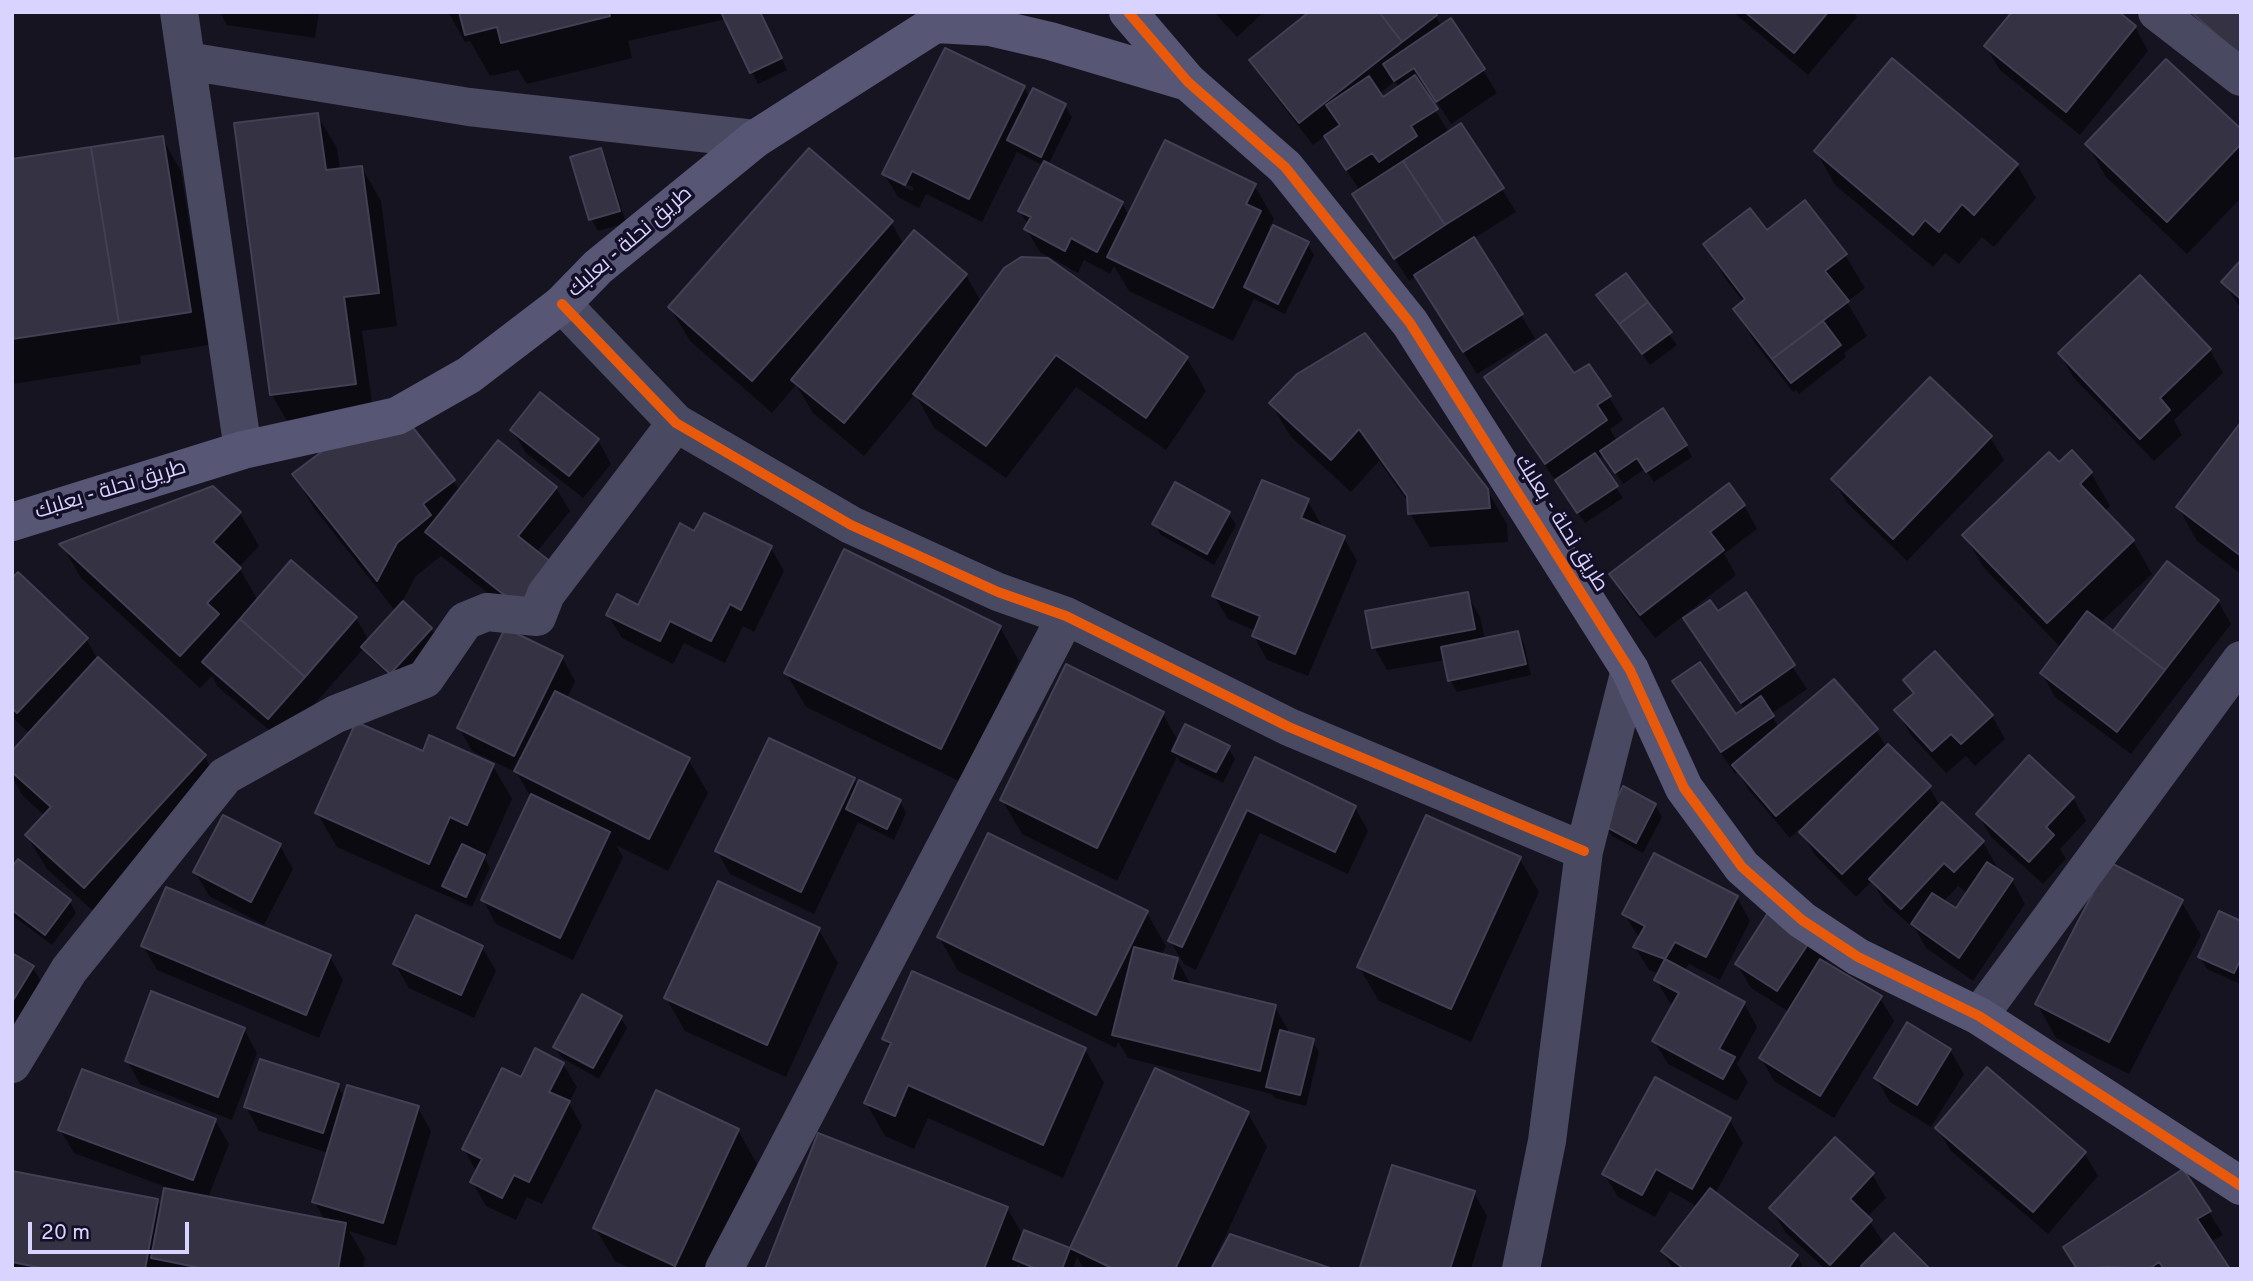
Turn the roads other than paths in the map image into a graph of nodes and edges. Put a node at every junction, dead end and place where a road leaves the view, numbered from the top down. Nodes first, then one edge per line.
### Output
1 (179, 12) edge
2 (1128, 12) edge
3 (2157, 12) edge
4 (945, 18) edge
5 (187, 61) junction
6 (2241, 77) edge
7 (1188, 82) junction
8 (755, 139) junction
9 (562, 304) junction
10 (676, 423) junction
11 (243, 450) junction
12 (12, 522) edge
13 (1066, 616) junction
14 (2241, 660) edge
15 (1630, 670) junction
16 (1584, 851) junction
17 (1979, 1016) junction
18 (12, 1064) edge
19 (2241, 1186) edge
20 (724, 1269) edge
21 (1521, 1269) edge

1 - 5 street
2 - 7 street, طريق نحلة - بعلبك
3 - 6 street
4 - 7 street
4 - 8 street, طريق نحلة - بعلبك
5 - 8 street
5 - 11 street
7 - 15 street, طريق نحلة - بعلبك
8 - 9 street, طريق نحلة - بعلبك
9 - 10 street
9 - 11 street, طريق نحلة - بعلبك
10 - 13 street
10 - 18 street
11 - 12 street, طريق نحلة - بعلبك
13 - 16 street
13 - 20 street
14 - 17 street
15 - 16 street
15 - 17 street, طريق نحلة - بعلبك
16 - 21 street
17 - 19 street, طريق نحلة - بعلبك

